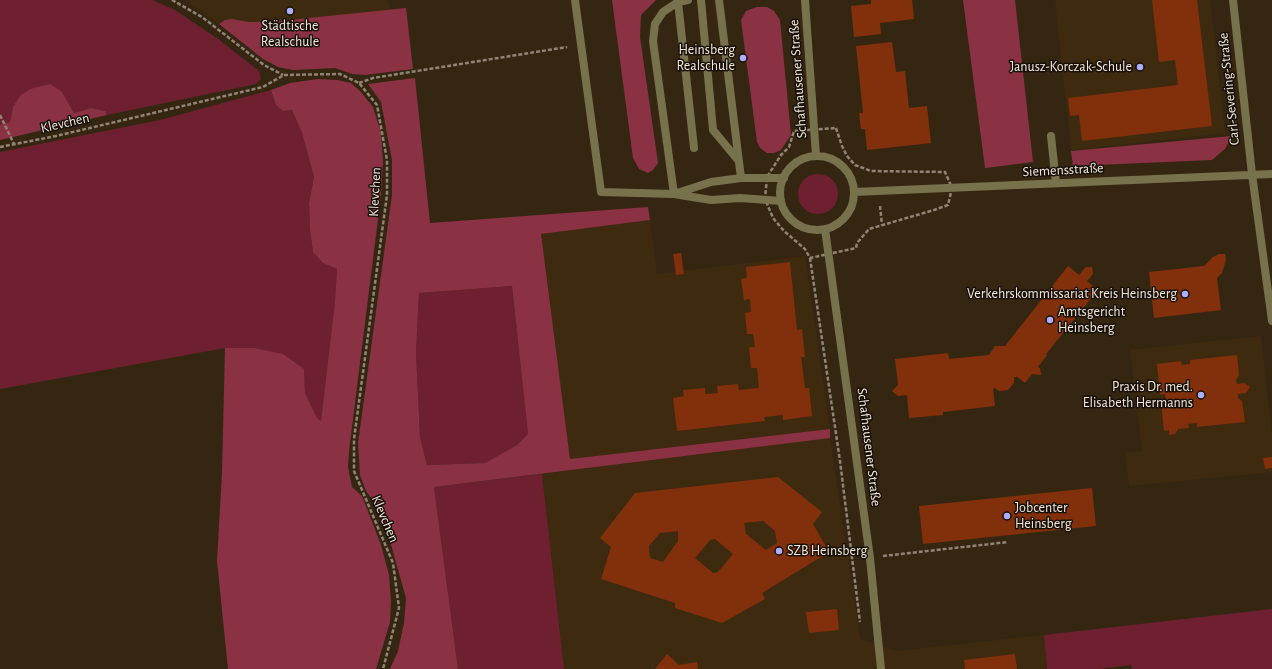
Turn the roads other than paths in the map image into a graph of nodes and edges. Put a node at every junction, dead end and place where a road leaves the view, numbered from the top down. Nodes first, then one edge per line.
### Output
1 (575, 0) edge
2 (688, 0) edge
3 (701, 0) edge
4 (719, 0) edge
5 (805, 0) edge
6 (1233, 0) edge
7 (678, 2) junction
8 (1051, 136) dead end
9 (694, 148) dead end
10 (816, 156) junction
11 (738, 161) junction
12 (1252, 174) junction
13 (1272, 174) edge
14 (741, 178) junction
15 (784, 178) junction
16 (1056, 184) junction
17 (854, 192) junction
18 (674, 194) junction
19 (781, 201) junction
20 (825, 229) junction
21 (1272, 321) edge
22 (881, 669) edge

1 - 18 street
2 - 7 street
3 - 11 street
4 - 11 street
5 - 10 street, Schafhausener Straße
6 - 12 street, Carl-Severing-Straße
7 - 9 street
7 - 18 street
8 - 16 street
10 - 15 street
10 - 17 street
11 - 14 street
12 - 13 street, Siemensstraße
12 - 16 street, Siemensstraße
12 - 21 street, Carl-Severing-Straße
14 - 15 street
14 - 18 street
15 - 19 street
16 - 17 street, Siemensstraße
17 - 20 street
18 - 19 street
19 - 20 street
20 - 22 street, Schafhausener Straße

